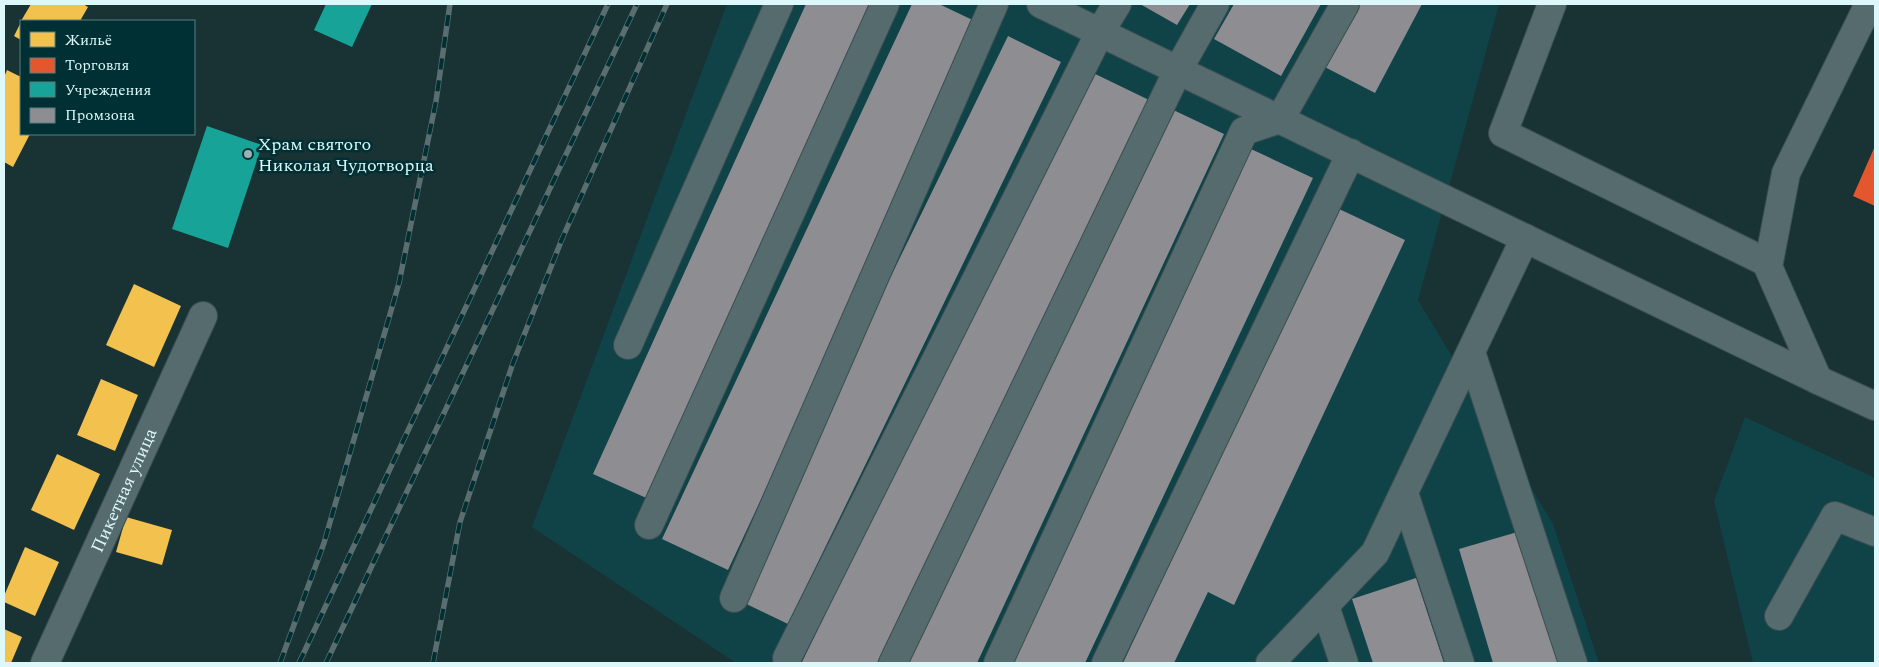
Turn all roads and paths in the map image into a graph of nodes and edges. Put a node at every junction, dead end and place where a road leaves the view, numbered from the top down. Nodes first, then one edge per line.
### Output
1 (779, 4) edge
2 (885, 4) edge
3 (994, 4) edge
4 (1041, 4) edge
5 (1117, 4) edge
6 (1215, 4) edge
7 (1345, 4) edge
8 (1552, 4) edge
9 (1869, 4) edge
10 (1100, 32) junction
11 (1178, 70) junction
12 (1280, 119) junction
13 (1351, 153) junction
14 (1525, 238) junction
15 (1766, 262) junction
16 (203, 316) dead end
17 (628, 345) dead end
18 (1471, 352) junction
19 (1818, 380) junction
20 (1875, 406) edge
21 (1404, 493) junction
22 (648, 525) dead end
23 (1875, 532) edge
24 (734, 598) dead end
25 (1325, 606) junction
26 (1779, 616) dead end
27 (787, 658) dead end
28 (45, 663) edge
29 (893, 663) edge
30 (998, 663) edge
31 (1106, 663) edge
32 (1270, 663) edge
33 (1344, 663) edge
34 (1460, 663) edge
35 (1573, 663) edge

1 - 17 street
2 - 22 street
3 - 24 street
4 - 10 street
5 - 10 street
6 - 11 street
7 - 12 street
8 - 15 street
9 - 15 street
10 - 11 street
10 - 27 street
11 - 12 street
11 - 29 street
12 - 13 street
12 - 30 street
13 - 14 street
13 - 31 street
14 - 18 street
14 - 19 street
15 - 19 street
16 - 28 street, Пикетная улица
18 - 21 street
18 - 35 street
19 - 20 street
21 - 25 street
21 - 34 street
23 - 26 street
25 - 32 street
25 - 33 street

